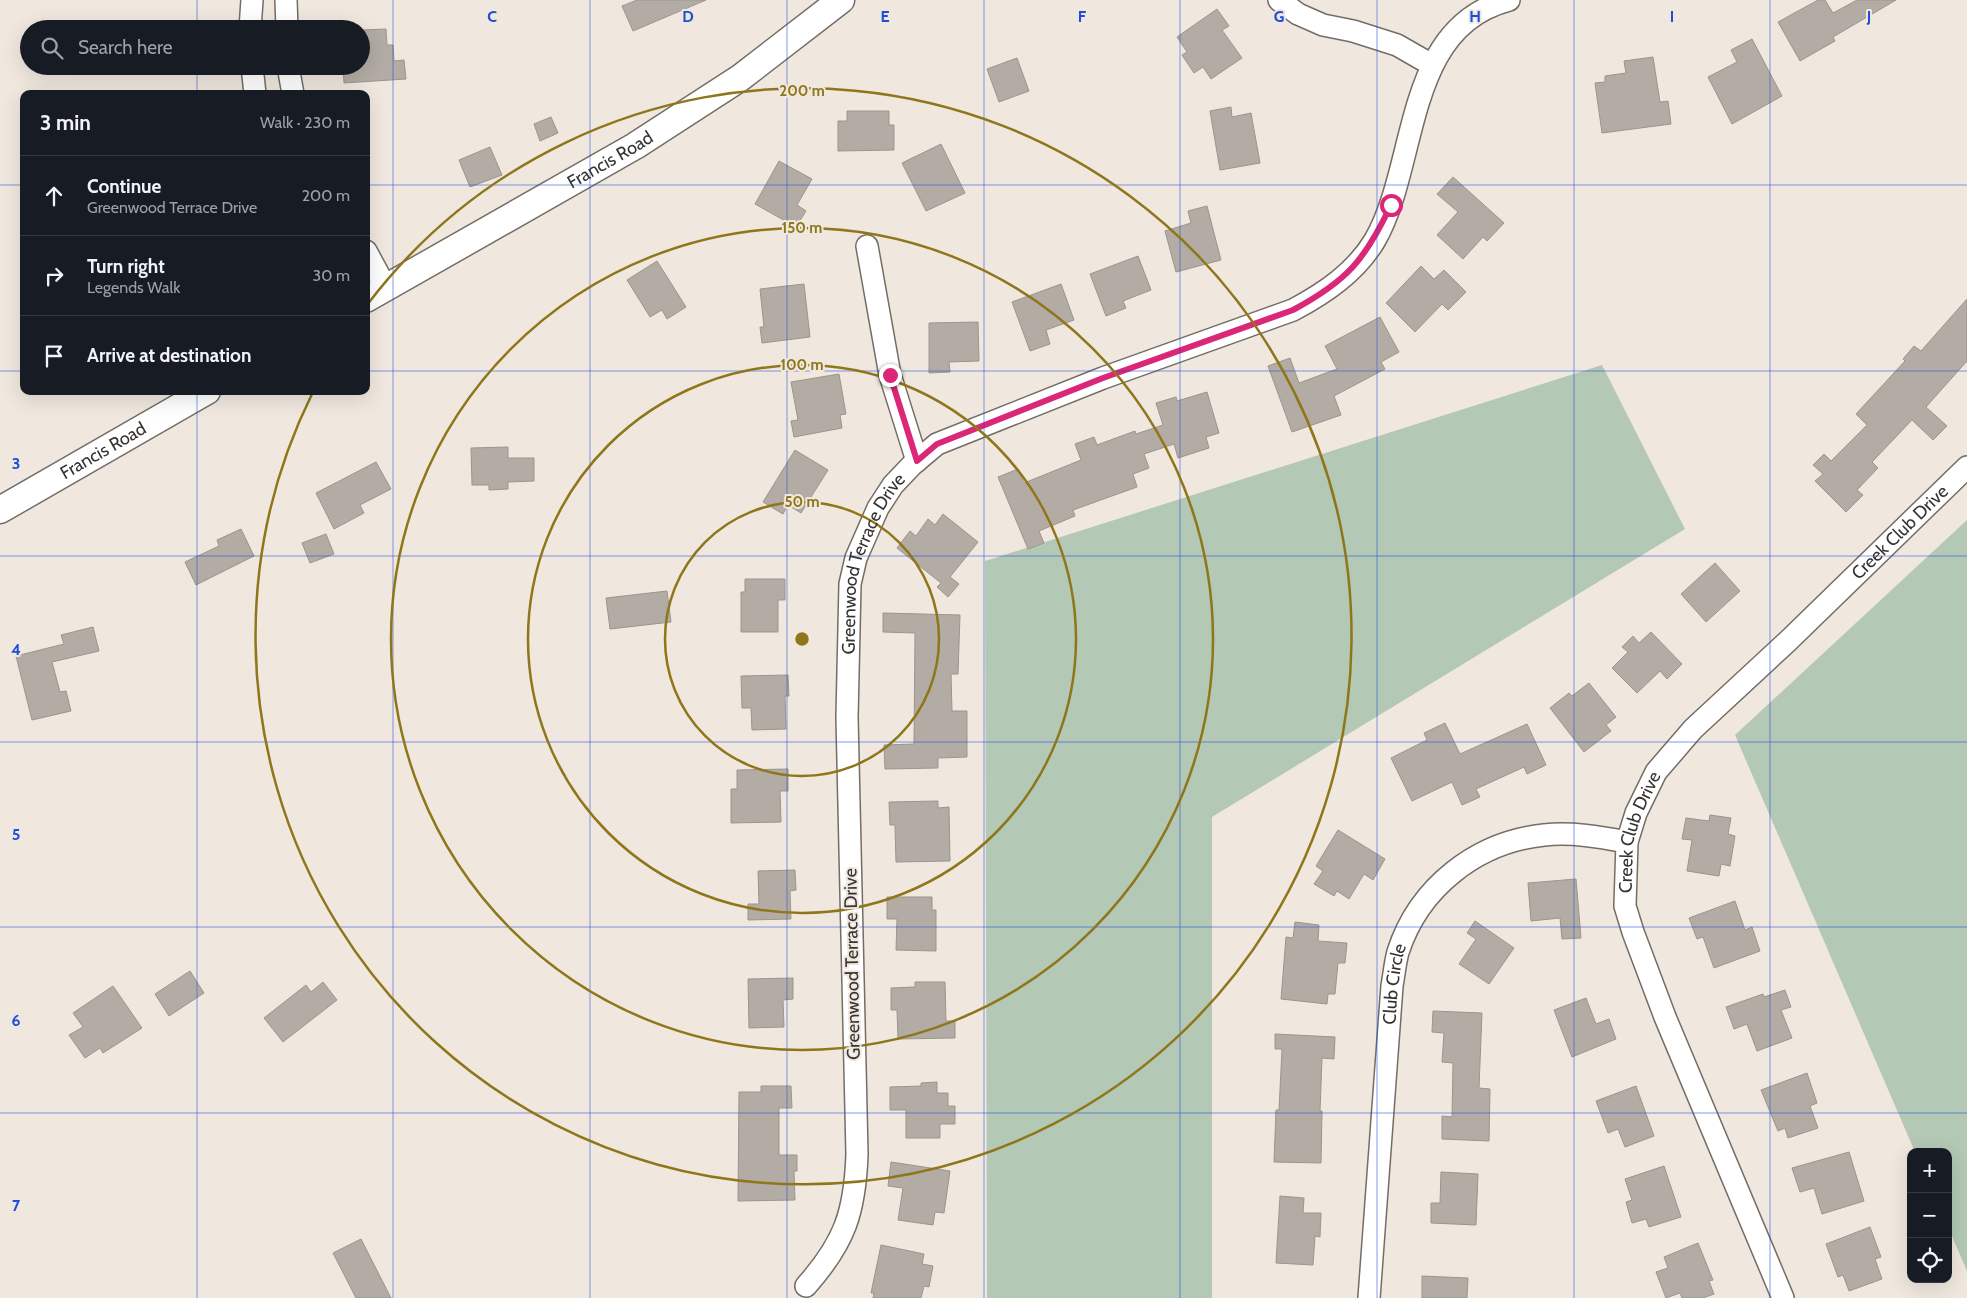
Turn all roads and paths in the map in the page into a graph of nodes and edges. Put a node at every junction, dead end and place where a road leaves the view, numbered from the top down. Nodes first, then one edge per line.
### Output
1 (252, 0) edge
2 (286, 0) edge
3 (841, 0) edge
4 (1279, 0) edge
5 (1509, 0) edge
6 (251, 20) edge
7 (287, 20) edge
8 (1432, 65) junction
9 (253, 75) edge
10 (290, 75) edge
11 (255, 90) edge
12 (292, 90) edge
13 (867, 246) dead end
14 (370, 268) edge
15 (376, 294) edge
16 (200, 395) edge
17 (917, 461) junction
18 (1967, 467) edge
19 (0, 510) edge
20 (1627, 842) junction
21 (806, 1286) dead end
22 (1369, 1298) edge
23 (1783, 1298) edge

1 - 6 street
2 - 7 street
3 - 15 street, Francis Road
4 - 8 street
5 - 8 street, Greenwood Terrace Drive
8 - 17 street, Greenwood Terrace Drive
9 - 11 street
10 - 12 street
13 - 17 street
14 - 15 street
16 - 19 street, Francis Road
17 - 21 street, Greenwood Terrace Drive
18 - 20 street, Creek Club Drive
20 - 22 street, Club Circle
20 - 23 street, Creek Club Drive

